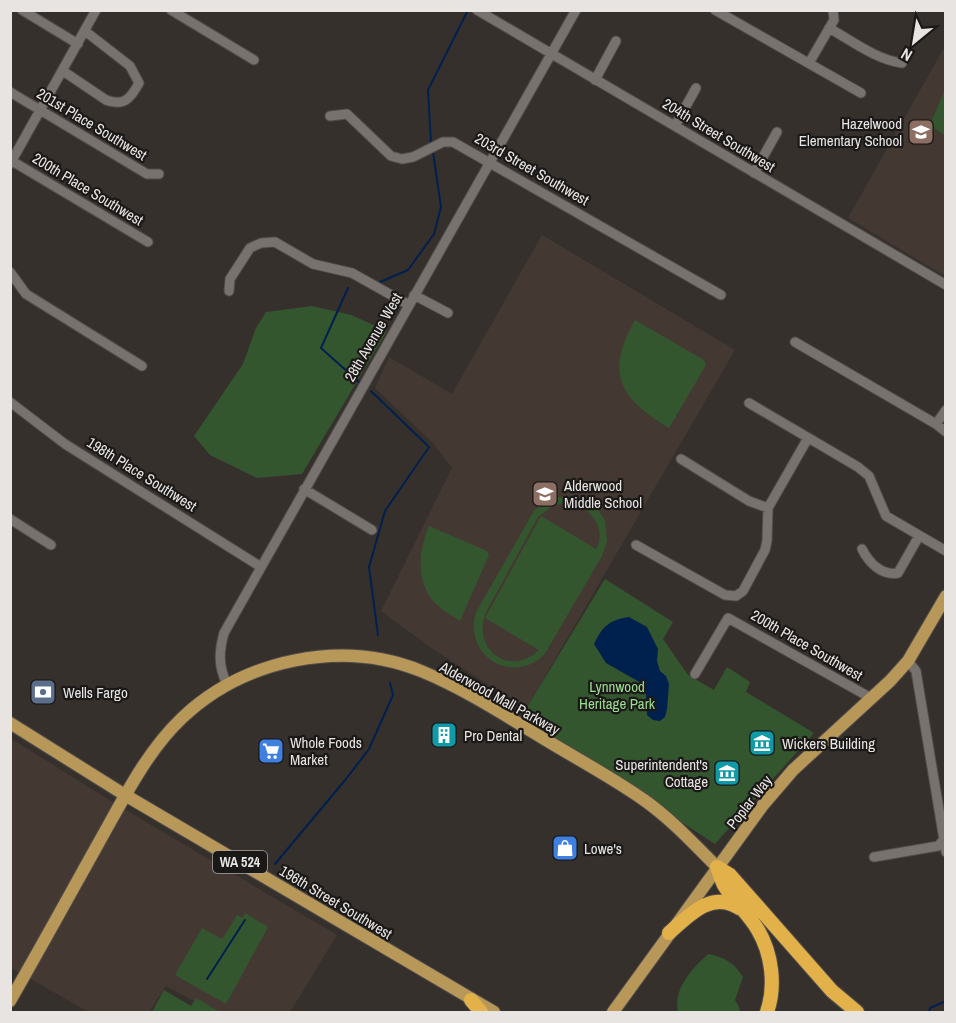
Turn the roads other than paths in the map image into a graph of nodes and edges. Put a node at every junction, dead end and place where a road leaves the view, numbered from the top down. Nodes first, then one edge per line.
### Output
1 (22, 10) edge
2 (96, 10) edge
3 (171, 10) edge
4 (477, 10) edge
5 (576, 10) edge
6 (715, 10) edge
7 (833, 10) edge
8 (829, 28) junction
9 (85, 31) junction
10 (616, 41) dead end
11 (78, 44) junction
12 (551, 55) junction
13 (254, 60) dead end
14 (809, 63) junction
15 (902, 63) dead end
16 (63, 71) junction
17 (595, 80) junction
18 (696, 88) dead end
19 (10, 92) edge
20 (861, 93) dead end
21 (41, 110) junction
22 (330, 116) dead end
23 (675, 126) junction
24 (777, 132) dead end
25 (11, 162) edge
26 (491, 163) junction
27 (754, 173) junction
28 (159, 174) dead end
29 (148, 242) dead end
30 (10, 272) edge
31 (945, 285) edge
32 (229, 291) dead end
33 (721, 295) dead end
34 (414, 296) junction
35 (409, 305) junction
36 (447, 313) dead end
37 (795, 342) dead end
38 (142, 366) dead end
39 (10, 402) edge
40 (749, 403) dead end
41 (945, 410) edge
42 (936, 424) junction
43 (945, 432) edge
44 (808, 438) junction
45 (681, 459) dead end
46 (304, 489) junction
47 (768, 508) junction
48 (10, 519) edge
49 (372, 530) dead end
50 (919, 536) junction
51 (51, 545) dead end
52 (636, 545) dead end
53 (862, 549) dead end
54 (945, 551) edge
55 (261, 567) junction
56 (945, 596) edge
57 (908, 662) junction
58 (695, 674) dead end
59 (227, 684) junction
60 (871, 698) junction
61 (10, 723) edge
62 (126, 795) junction
63 (944, 838) edge
64 (945, 852) edge
65 (874, 857) dead end
66 (717, 867) junction
67 (743, 911) junction
68 (669, 933) junction
69 (471, 1000) junction
70 (10, 1002) edge
71 (481, 1012) edge
72 (494, 1012) edge
73 (613, 1012) edge
74 (767, 1012) edge
75 (857, 1012) edge

1 - 11 street
2 - 9 street
3 - 13 street
4 - 12 street, 204th Street Southwest
5 - 12 street, 28th Avenue West
6 - 14 street
7 - 8 street
8 - 14 street
8 - 15 street
9 - 11 street
9 - 16 street
10 - 17 street
11 - 16 street
12 - 17 street, 204th Street Southwest
12 - 26 street, 28th Avenue West
14 - 20 street
16 - 21 street
17 - 23 street, 204th Street Southwest
18 - 23 street
19 - 21 street, 201st Place Southwest
21 - 25 street
21 - 28 street, 201st Place Southwest
22 - 26 street, 203rd Street Southwest
23 - 27 street, 204th Street Southwest
24 - 27 street
25 - 29 street, 200th Place Southwest
26 - 33 street, 203rd Street Southwest
26 - 34 street, 28th Avenue West
27 - 31 street, 204th Street Southwest
30 - 38 street
32 - 35 street
34 - 35 street, 28th Avenue West
34 - 36 street
35 - 46 street, 28th Avenue West
37 - 42 street
39 - 55 street, 198th Place Southwest
40 - 44 street
41 - 42 street
42 - 43 street
44 - 47 street
44 - 50 street
45 - 47 street
46 - 49 street
46 - 55 street, 28th Avenue West
47 - 52 street
48 - 51 street
50 - 53 street
50 - 54 street
55 - 59 street, 28th Avenue West
56 - 57 main road, Poplar Way
57 - 60 main road, Poplar Way
57 - 63 street
58 - 60 street, 200th Place Southwest
59 - 62 main road, Alderwood Mall Parkway
59 - 66 main road, Alderwood Mall Parkway
60 - 66 main road, Poplar Way
61 - 62 main road, 196th Street Southwest / WA 524
62 - 69 main road, 196th Street Southwest / WA 524
62 - 70 main road, Alderwood Mall Parkway
63 - 64 street
63 - 65 street
66 - 67 highway
66 - 68 main road, Poplar Way
66 - 75 highway
67 - 68 highway
67 - 74 highway
68 - 73 main road, Poplar Way
69 - 71 highway
69 - 72 main road, 196th Street Southwest / WA 524

